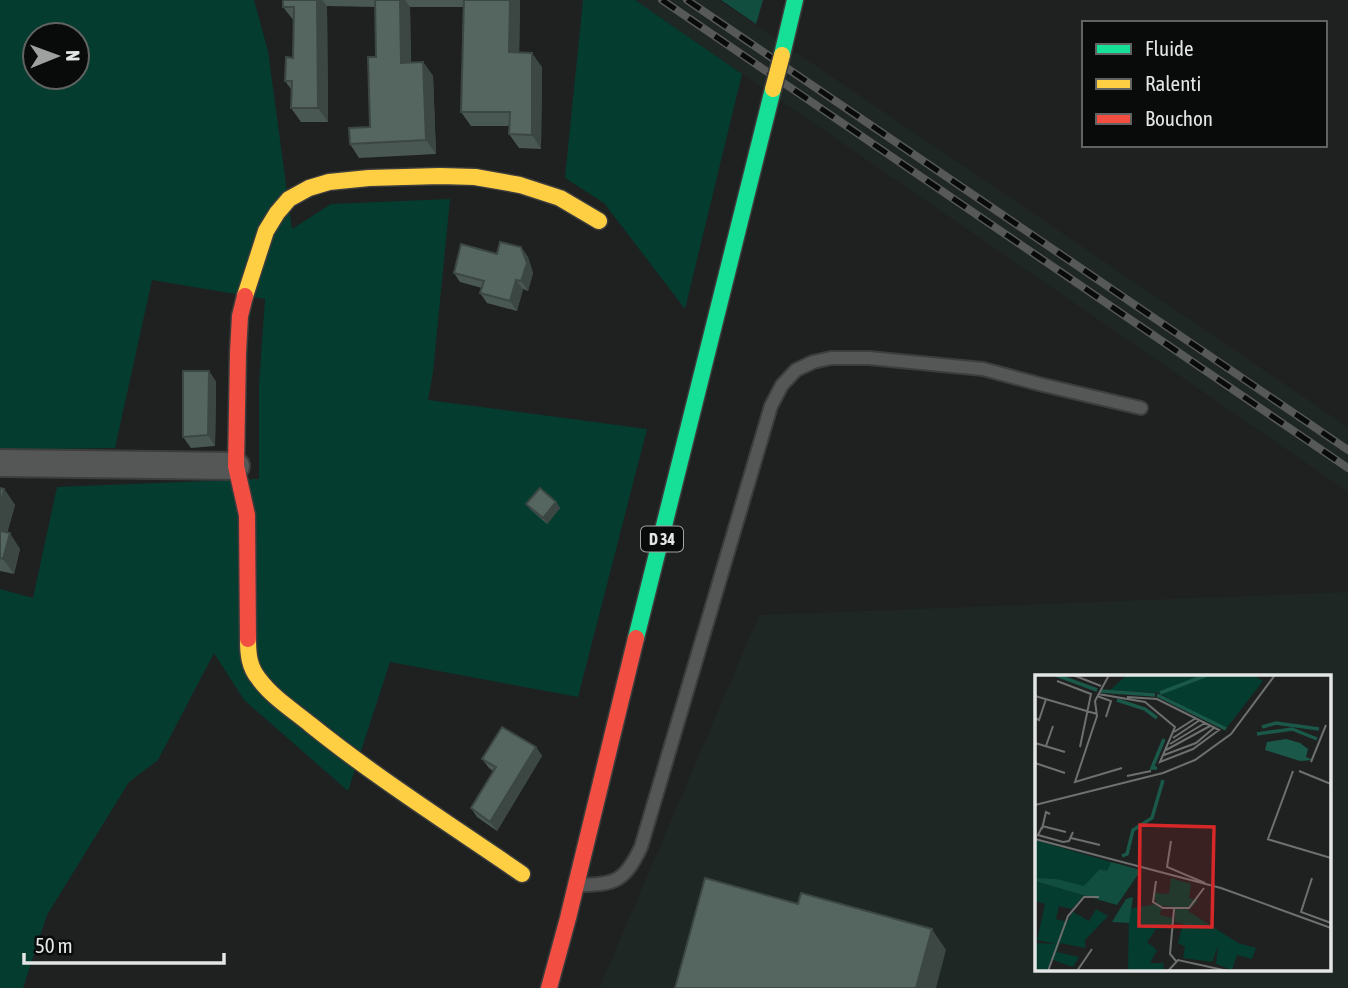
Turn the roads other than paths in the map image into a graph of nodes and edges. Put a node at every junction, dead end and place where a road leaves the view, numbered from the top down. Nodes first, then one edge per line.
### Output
1 (795, 0) edge
2 (599, 221) dead end
3 (1141, 408) dead end
4 (0, 463) edge
5 (236, 466) junction
6 (522, 874) dead end
7 (575, 885) junction
8 (549, 988) edge

1 - 7 street, D 34, bridge
2 - 5 street
3 - 7 lane
4 - 5 street
5 - 6 street
7 - 8 street, D 34

